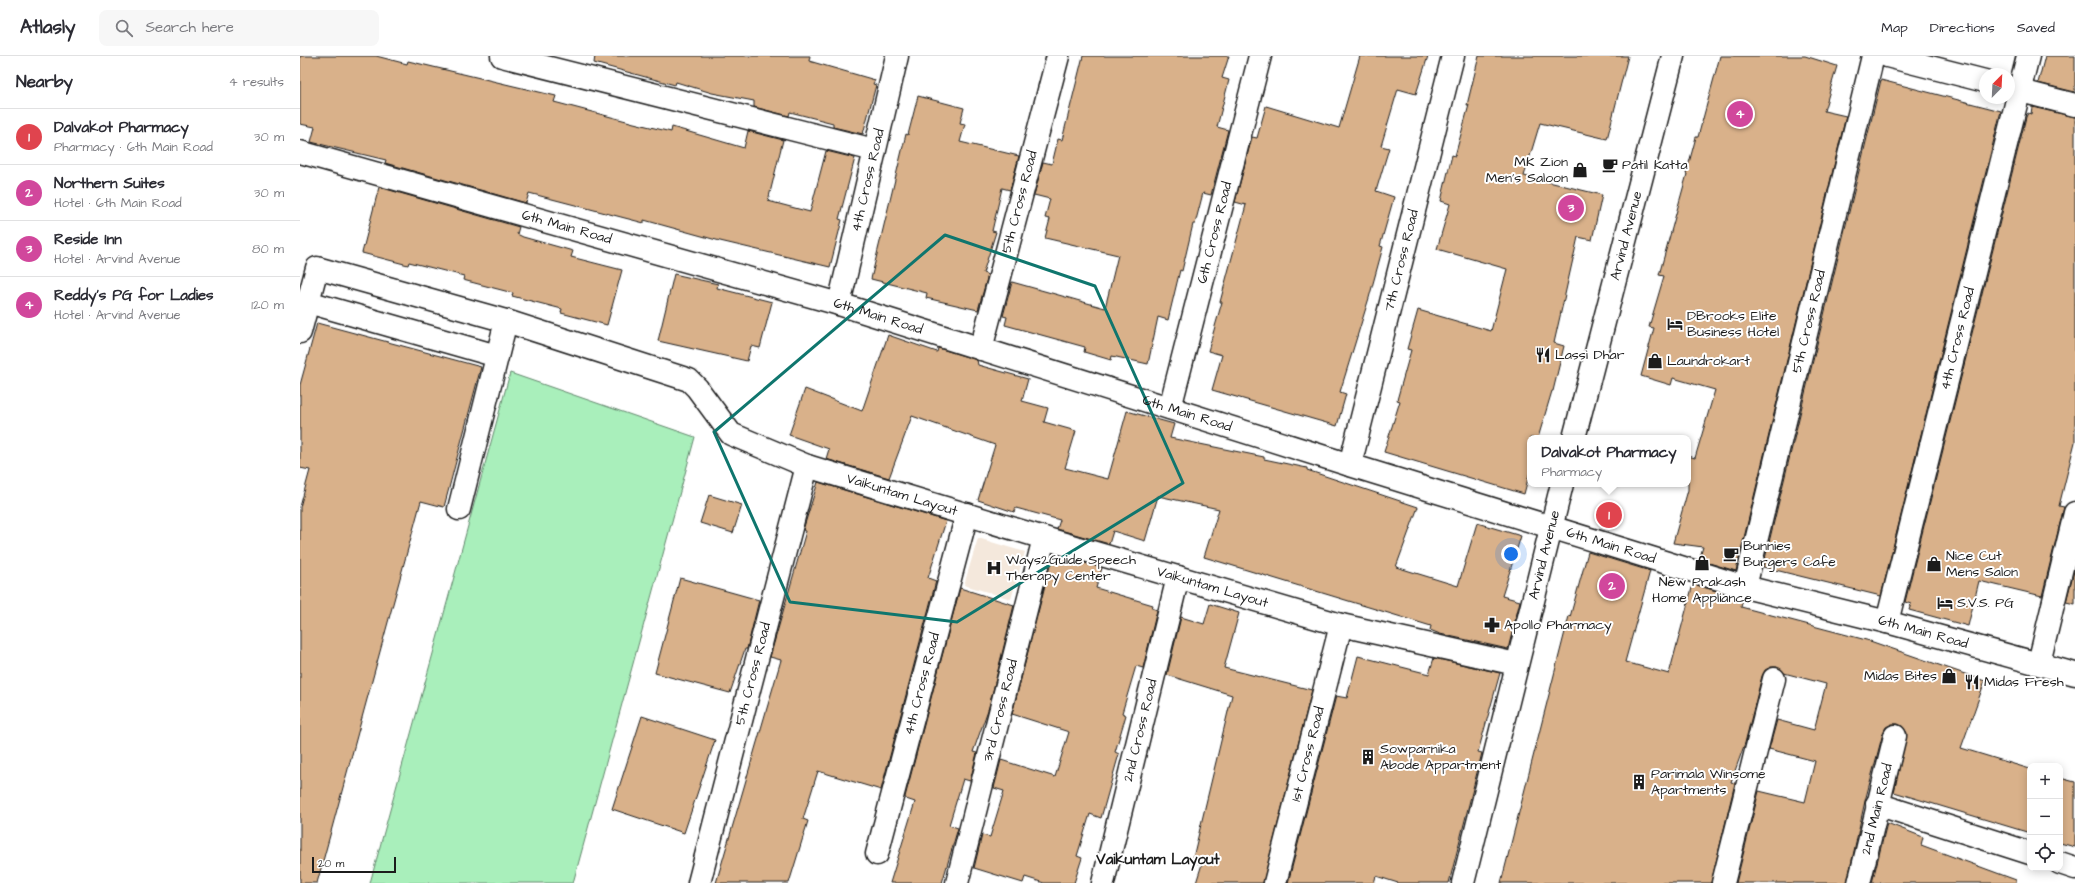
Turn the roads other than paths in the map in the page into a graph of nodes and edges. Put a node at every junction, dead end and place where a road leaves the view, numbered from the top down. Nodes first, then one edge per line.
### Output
1 (502, 56) edge
2 (897, 56) edge
3 (1058, 56) edge
4 (1260, 56) edge
5 (1453, 56) edge
6 (1673, 56) edge
7 (1873, 56) edge
8 (1887, 56) edge
9 (2028, 56) edge
10 (1979, 79) edge
11 (2015, 87) edge
12 (2015, 89) edge
13 (2010, 104) edge
14 (2075, 105) edge
15 (874, 150) junction
16 (300, 152) edge
17 (308, 302) junction
18 (839, 304) junction
19 (506, 321) junction
20 (300, 332) edge
21 (981, 349) junction
22 (497, 356) junction
23 (1170, 408) junction
24 (1575, 435) edge
25 (1350, 465) junction
26 (807, 466) junction
27 (1561, 487) edge
28 (459, 509) dead end
29 (2075, 513) edge
30 (967, 514) junction
31 (1551, 527) junction
32 (1044, 538) junction
33 (1178, 577) junction
34 (1745, 587) junction
35 (1887, 622) junction
36 (1342, 625) junction
37 (2039, 663) junction
38 (1516, 664) junction
39 (2075, 674) edge
40 (1774, 679) dead end
41 (1895, 736) dead end
42 (1877, 804) junction
43 (2027, 852) edge
44 (877, 854) dead end
45 (2063, 864) edge
46 (2075, 868) edge
47 (700, 883) edge
48 (957, 883) edge
49 (1104, 883) edge
50 (1275, 883) edge
51 (1463, 883) edge
52 (1723, 883) edge
53 (1859, 883) edge

1 - 15 street
2 - 15 street, 4th Cross Road
3 - 21 street, 5th Cross Road
4 - 23 street, 6th Cross Road
5 - 25 street, 7th Cross Road
6 - 24 street, Arvind Avenue
7 - 34 street, 5th Cross Road
8 - 10 street
9 - 11 street, 4th Cross Road
12 - 14 street
13 - 35 street, 4th Cross Road
15 - 18 street, 4th Cross Road
16 - 18 street, 6th Main Road
17 - 19 street
17 - 20 street
17 - 22 street
18 - 21 street, 6th Main Road
19 - 22 street
19 - 26 street, Vaikuntam Layout
21 - 23 street, 6th Main Road
22 - 28 street
23 - 25 street, 6th Main Road
25 - 31 street, 6th Main Road
26 - 30 street, Vaikuntam Layout
26 - 47 street, 5th Cross Road
27 - 31 street, Arvind Avenue
29 - 37 street
30 - 32 street, Vaikuntam Layout
30 - 44 street, 4th Cross Road
31 - 34 street, 6th Main Road
31 - 38 street, Arvind Avenue
32 - 33 street, Vaikuntam Layout
32 - 48 street, 3rd Cross Road
33 - 36 street, Vaikuntam Layout
33 - 49 street, 2nd Cross Road
34 - 35 street, 6th Main Road
35 - 37 street, 6th Main Road
36 - 38 street, Vaikuntam Layout
36 - 50 street, 1st Cross Road
37 - 39 street, 6th Main Road
38 - 51 street, Arvind Avenue
40 - 52 street
41 - 42 street, 2nd Main Road
42 - 43 street
42 - 53 street, 2nd Main Road
45 - 46 street

